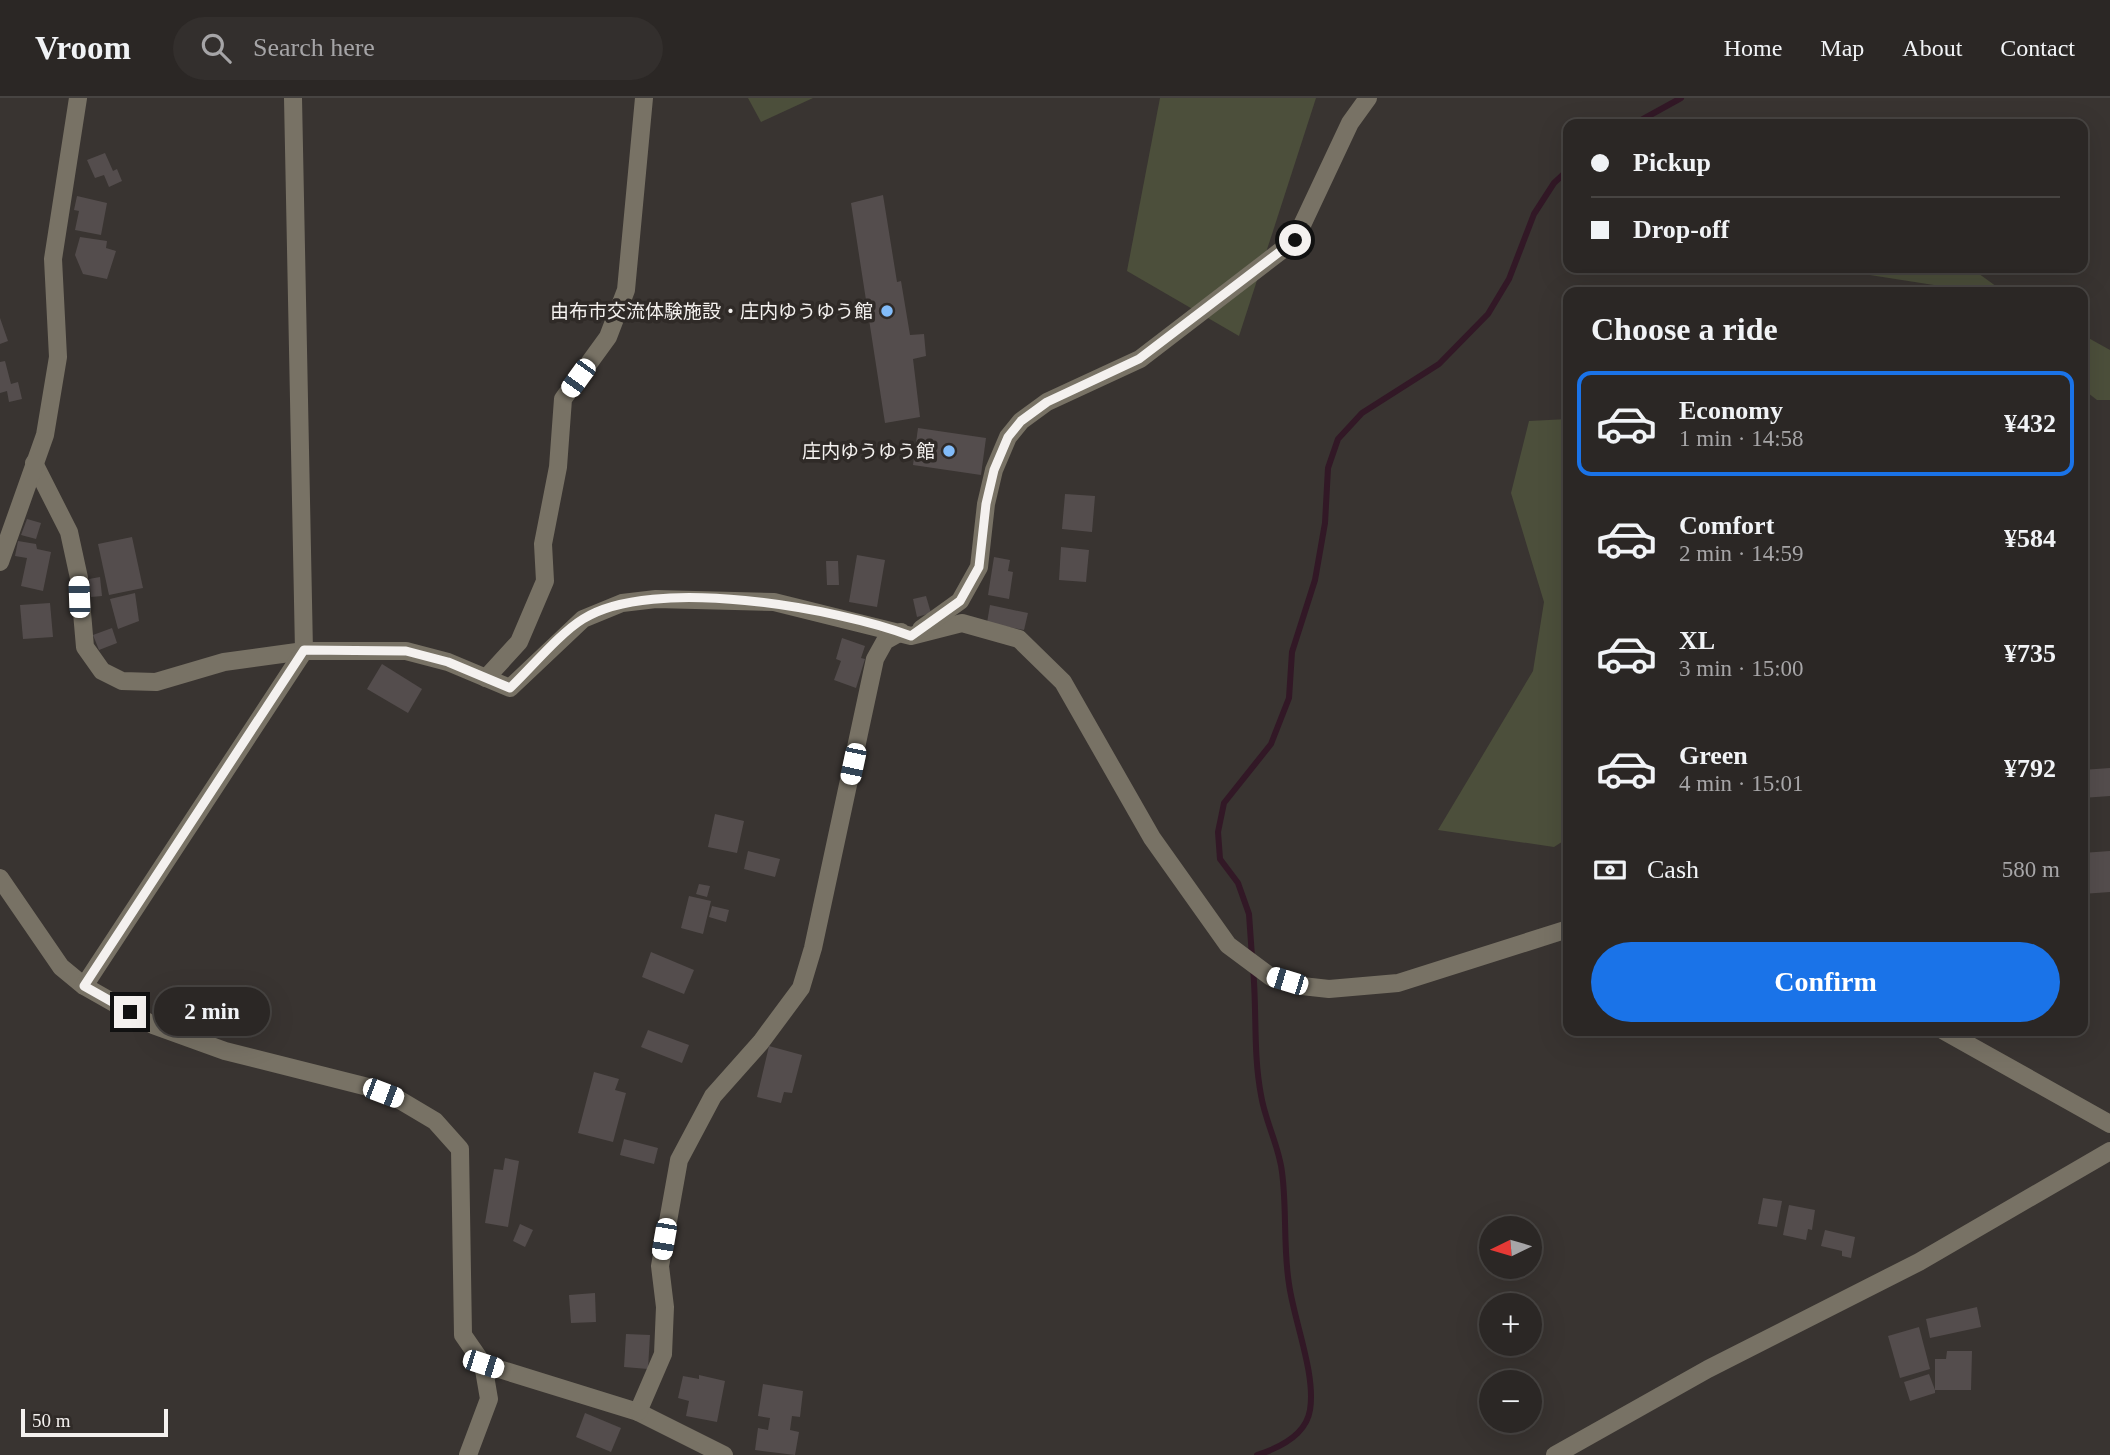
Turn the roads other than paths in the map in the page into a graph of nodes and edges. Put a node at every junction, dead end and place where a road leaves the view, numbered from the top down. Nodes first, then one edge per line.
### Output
1 (78, 98) edge
2 (293, 98) edge
3 (644, 98) edge
4 (1368, 98) edge
5 (34, 463) junction
6 (0, 562) edge
7 (906, 634) junction
8 (304, 650) junction
9 (486, 678) junction
10 (0, 878) edge
11 (1563, 931) edge
12 (84, 986) junction
13 (1953, 1036) edge
14 (2110, 1124) edge
15 (2110, 1151) edge
16 (483, 1364) junction
17 (638, 1412) junction
18 (468, 1455) edge
19 (724, 1455) edge
20 (1555, 1455) edge

1 - 5 street
2 - 8 street
3 - 9 street
4 - 7 street
5 - 6 street
5 - 8 street
7 - 9 street
7 - 11 street
7 - 17 street
8 - 9 street
8 - 12 street
10 - 12 street
12 - 16 street
13 - 14 street
15 - 20 street
16 - 17 street
16 - 18 street
17 - 19 street

